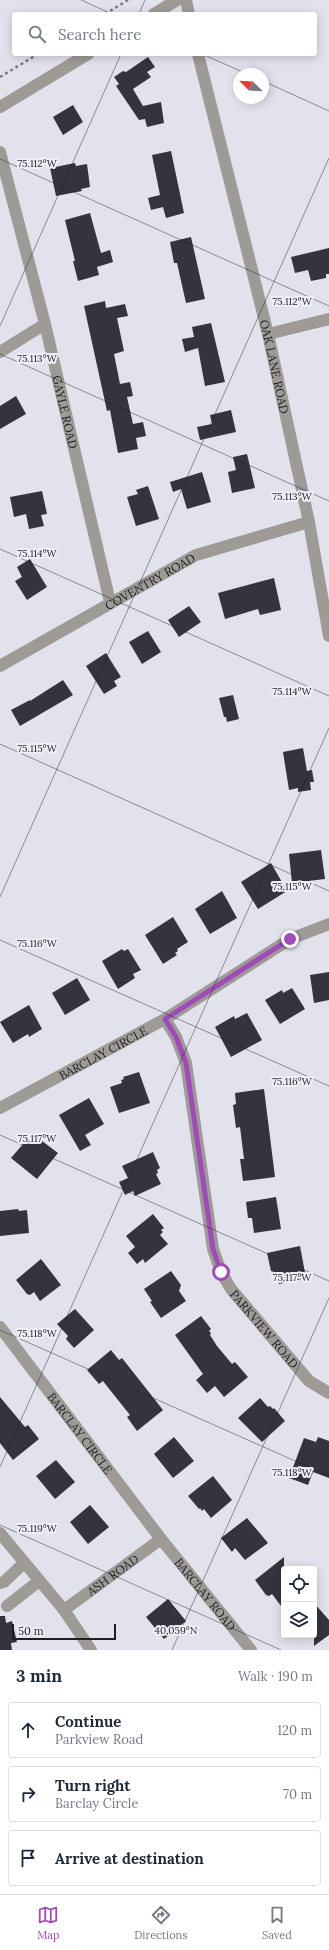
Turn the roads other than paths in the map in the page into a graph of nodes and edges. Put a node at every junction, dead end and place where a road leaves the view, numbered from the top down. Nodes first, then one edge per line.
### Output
1 (177, 0) edge
2 (186, 0) edge
3 (157, 12) edge
4 (189, 12) edge
5 (85, 56) edge
6 (198, 56) edge
7 (0, 107) edge
8 (0, 152) edge
9 (329, 319) edge
10 (45, 324) junction
11 (268, 334) junction
12 (0, 352) edge
13 (309, 522) junction
14 (110, 602) junction
15 (329, 636) edge
16 (0, 666) edge
17 (329, 924) edge
18 (165, 1019) junction
19 (0, 1108) edge
20 (0, 1327) edge
21 (329, 1393) edge
22 (0, 1533) edge
23 (161, 1539) junction
24 (24, 1564) junction
25 (39, 1581) junction
26 (0, 1583) edge
27 (7, 1606) dead end
28 (64, 1610) junction
29 (91, 1650) edge
30 (251, 1650) edge

1 - 3 street
2 - 4 street
5 - 7 street
6 - 11 street, OAK LANE ROAD
8 - 10 street, GAYLE ROAD
9 - 11 street
10 - 12 street
10 - 14 street, GAYLE ROAD
11 - 13 street, OAK LANE ROAD
13 - 14 street, COVENTRY ROAD
13 - 15 street, OAK LANE ROAD
14 - 16 street, COVENTRY ROAD
17 - 18 street, BARCLAY CIRCLE
18 - 19 street, BARCLAY CIRCLE
18 - 21 street, PARKVIEW ROAD
20 - 23 street, BARCLAY CIRCLE
22 - 24 street
23 - 28 street, ASH ROAD
23 - 30 street, BARCLAY ROAD
24 - 25 street
24 - 26 street
25 - 27 street
25 - 28 street
28 - 29 street

